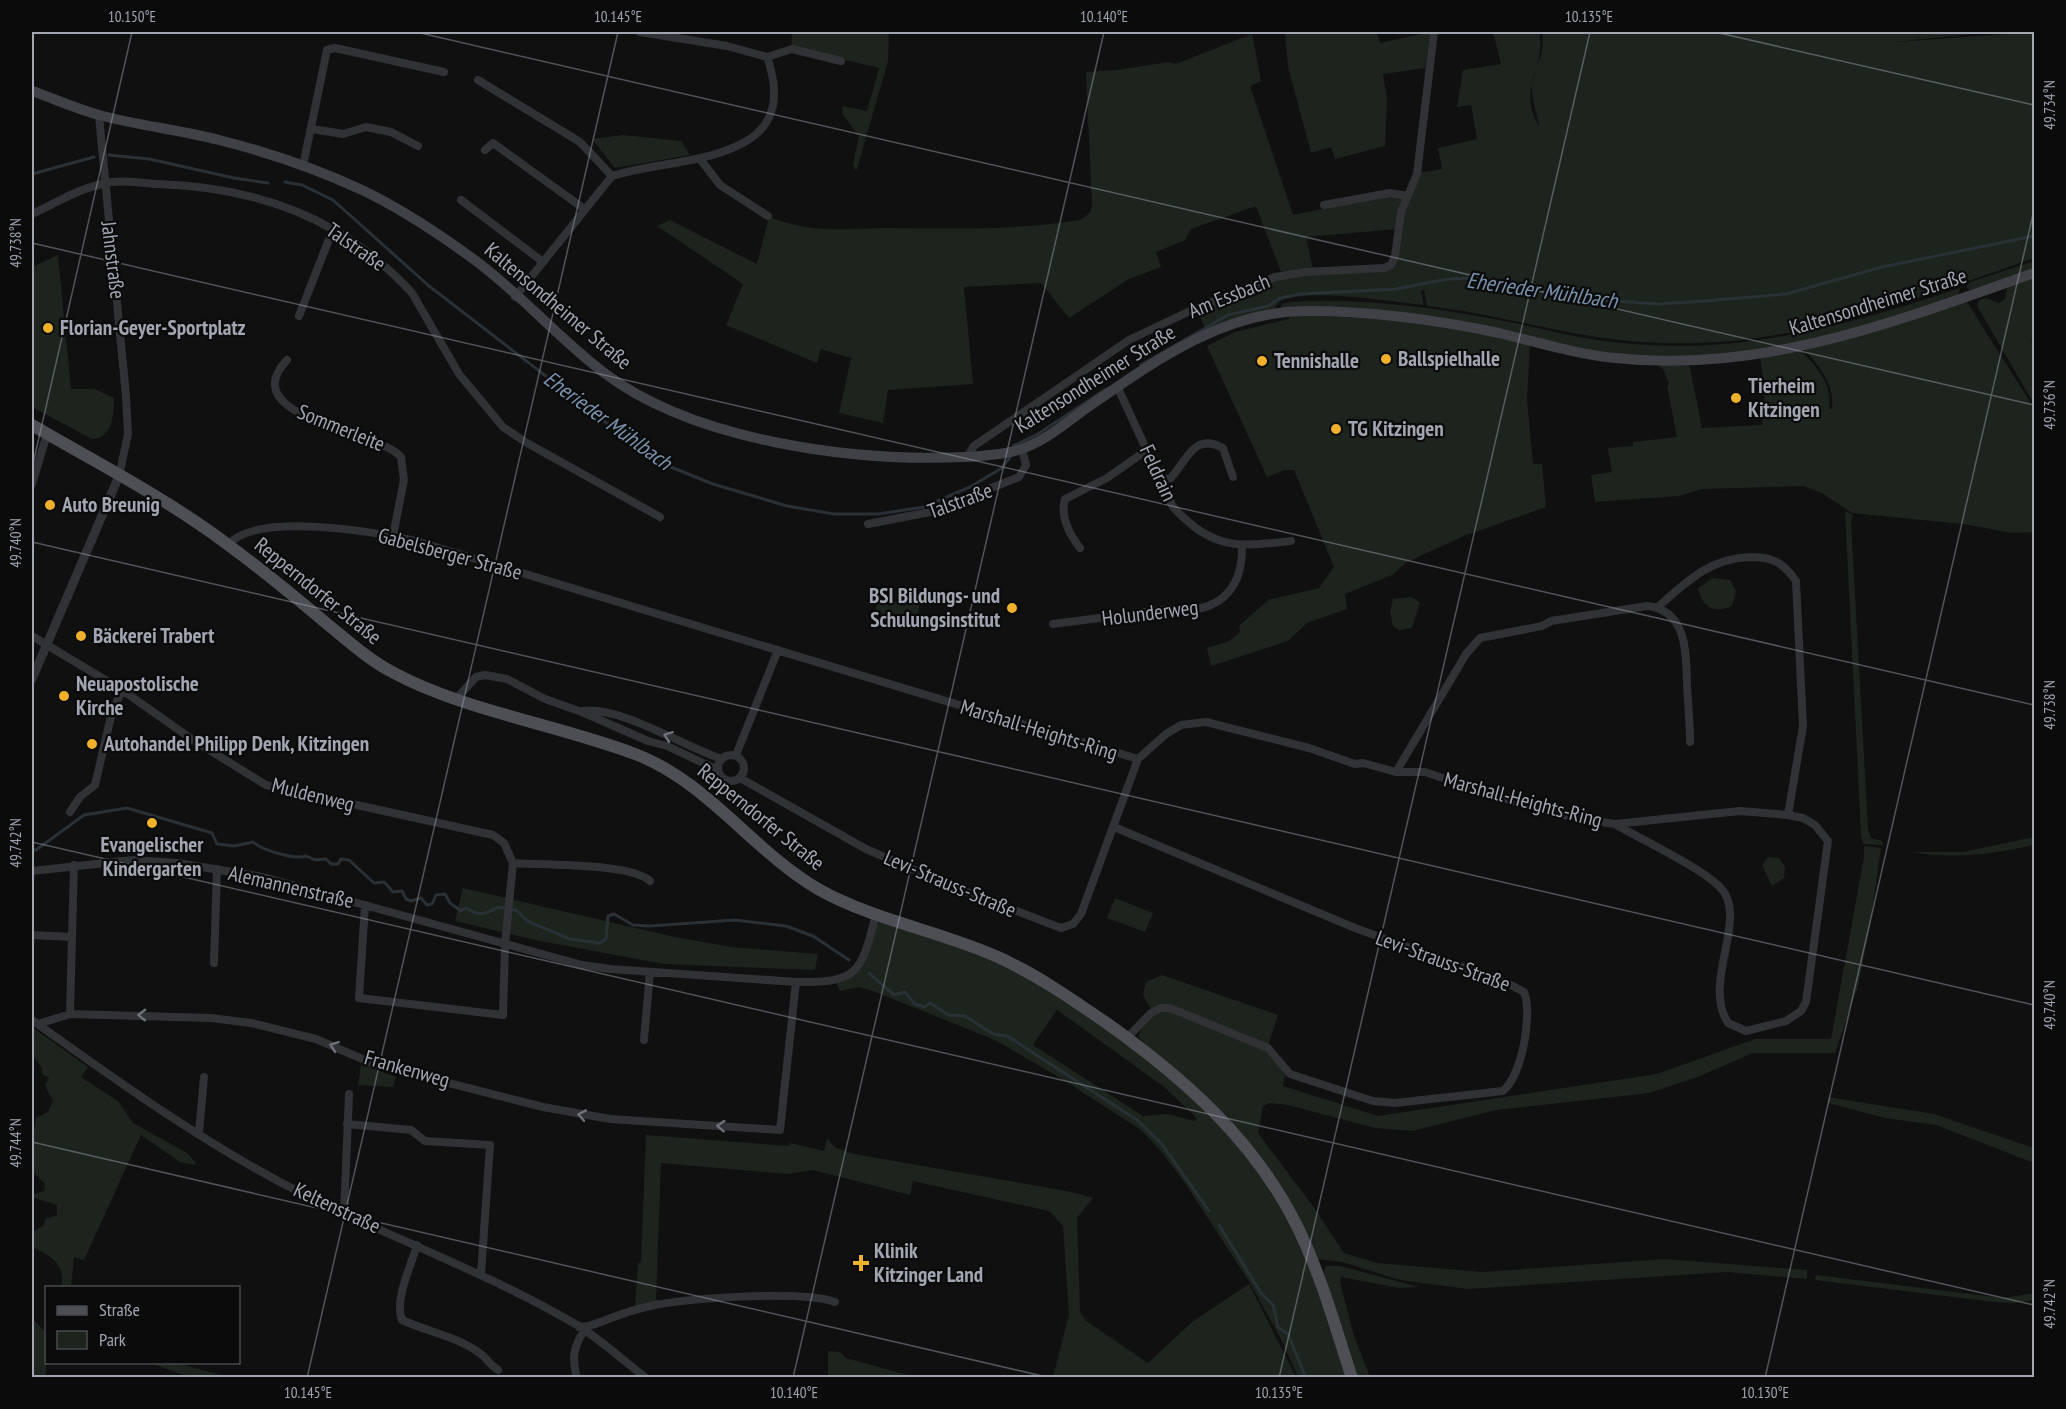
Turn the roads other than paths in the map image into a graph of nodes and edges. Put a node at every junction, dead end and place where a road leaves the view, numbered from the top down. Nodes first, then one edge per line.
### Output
1 (640, 32) edge
2 (1434, 32) edge
3 (767, 57) junction
4 (841, 61) dead end
5 (444, 72) dead end
6 (478, 80) dead end
7 (32, 91) edge
8 (99, 116) junction
9 (312, 129) junction
10 (418, 146) dead end
11 (485, 150) dead end
12 (700, 159) junction
13 (303, 166) junction
14 (612, 176) junction
15 (104, 183) junction
16 (1408, 196) junction
17 (461, 200) dead end
18 (1324, 205) dead end
19 (583, 208) junction
20 (32, 214) edge
21 (768, 216) dead end
22 (333, 229) junction
23 (543, 262) junction
24 (2034, 273) edge
25 (515, 297) junction
26 (299, 316) dead end
27 (287, 360) dead end
28 (1118, 386) junction
29 (32, 425) edge
30 (47, 434) junction
31 (1022, 449) junction
32 (1147, 450) junction
33 (967, 457) junction
34 (119, 476) junction
35 (1233, 477) dead end
36 (1161, 480) junction
37 (32, 484) edge
38 (660, 517) dead end
39 (868, 524) dead end
40 (393, 536) junction
41 (1291, 541) dead end
42 (228, 544) junction
43 (1242, 546) junction
44 (1080, 548) dead end
45 (533, 576) joint
46 (1658, 607) junction
47 (1053, 624) dead end
48 (32, 636) edge
49 (47, 644) junction
50 (778, 650) junction
51 (32, 680) edge
52 (122, 690) junction
53 (457, 698) junction
54 (582, 711) junction
55 (1690, 742) dead end
56 (736, 755) junction
57 (722, 759) junction
58 (1138, 759) junction
59 (718, 770) junction
60 (1396, 772) junction
61 (740, 778) junction
62 (70, 812) dead end
63 (1788, 815) junction
64 (1615, 824) junction
65 (1114, 828) junction
66 (513, 863) junction
67 (74, 866) junction
68 (217, 869) junction
69 (32, 871) edge
70 (650, 881) dead end
71 (365, 905) junction
72 (876, 914) junction
73 (32, 935) edge
74 (72, 937) junction
75 (505, 945) junction
76 (213, 963) dead end
77 (650, 972) junction
78 (796, 982) junction
79 (69, 1014) junction
80 (35, 1022) edge
81 (1127, 1038) junction
82 (644, 1040) dead end
83 (204, 1077) dead end
84 (349, 1094) dead end
85 (347, 1124) junction
86 (199, 1132) junction
87 (344, 1213) junction
88 (417, 1245) junction
89 (481, 1274) junction
90 (835, 1302) dead end
91 (582, 1329) junction
92 (498, 1370) dead end
93 (577, 1377) edge
94 (646, 1377) edge
95 (1352, 1377) edge

1 - 3 street
2 - 16 street, Am Essbach
3 - 4 street
3 - 12 street
5 - 9 street
6 - 14 street
7 - 8 main road, Kaltensondheimer Straße
8 - 13 main road, Kaltensondheimer Straße
8 - 15 street, Jahnstraße
9 - 10 street
9 - 13 street
11 - 19 street
12 - 14 street
12 - 21 street
13 - 25 main road, Kaltensondheimer Straße
14 - 19 street
15 - 20 street, Talstraße
15 - 22 street, Talstraße
15 - 34 street, Jahnstraße
16 - 18 street
16 - 33 street, Am Essbach
17 - 23 street
19 - 23 street
22 - 26 street
22 - 38 street, Talstraße
23 - 25 street
24 - 28 main road, Kaltensondheimer Straße
25 - 33 main road, Kaltensondheimer Straße
27 - 40 street, Sommerleite
28 - 31 main road, Kaltensondheimer Straße
28 - 32 street, Feldrain
29 - 30 main road, Repperndorfer Straße
30 - 34 main road, Repperndorfer Straße
30 - 37 street
31 - 33 main road, Kaltensondheimer Straße
31 - 39 street, Talstraße
32 - 36 street, Feldrain
32 - 44 street
34 - 42 main road, Repperndorfer Straße
34 - 49 street
35 - 36 street
36 - 43 street, Feldrain
40 - 42 street, Gabelsberger Straße
40 - 45 street, Gabelsberger Straße
41 - 43 street, Feldrain
42 - 53 main road, Repperndorfer Straße
43 - 47 street, Holunderweg
45 - 50 street, Marshall-Heights-Ring
46 - 55 street
46 - 60 street
46 - 63 street
48 - 49 street, Muldenweg
49 - 51 street
49 - 52 street, Muldenweg
50 - 56 street
50 - 58 street, Marshall-Heights-Ring
52 - 62 street
52 - 66 street, Muldenweg
53 - 54 street, Levi-Strauss-Straße
53 - 72 main road, Repperndorfer Straße
57 -> 54 street, Levi-Strauss-Straße
54 - 59 street, Levi-Strauss-Straße
56 - 57 street
56 - 61 street
57 - 59 street
58 - 60 street, Marshall-Heights-Ring
58 - 65 street, Levi-Strauss-Straße
59 - 61 street, Levi-Strauss-Straße
60 - 64 street, Marshall-Heights-Ring
61 - 65 street, Levi-Strauss-Straße
63 - 64 street, Marshall-Heights-Ring
63 - 64 street, Marshall-Heights-Ring
65 - 81 street, Levi-Strauss-Straße
66 - 70 street
66 - 75 street
67 - 68 street, Alemannenstraße
67 - 69 street, Alemannenstraße
67 - 74 street
68 - 71 street, Alemannenstraße
68 - 76 street, Alemannenstraße
71 - 75 street, Alemannenstraße
71 - 75 street, Alemannenstraße
72 - 78 street, Alemannenstraße
72 - 81 main road, Repperndorfer Straße
73 - 74 street
74 - 79 street
75 - 77 street, Alemannenstraße
77 - 78 street, Alemannenstraße
77 - 82 street
78 -> 79 street, Frankenweg
79 - 80 street, Frankenweg
80 - 86 street, Keltenstraße
81 - 95 main road, Repperndorfer Straße
83 - 86 street
84 - 85 street, Frankenweg
85 - 87 street, Frankenweg
85 - 89 street
86 - 87 street, Keltenstraße
87 - 88 street, Keltenstraße
88 - 89 street, Keltenstraße
88 - 92 street
89 - 91 street, Keltenstraße
90 - 91 street
91 - 93 street
91 - 94 street, Keltenstraße

